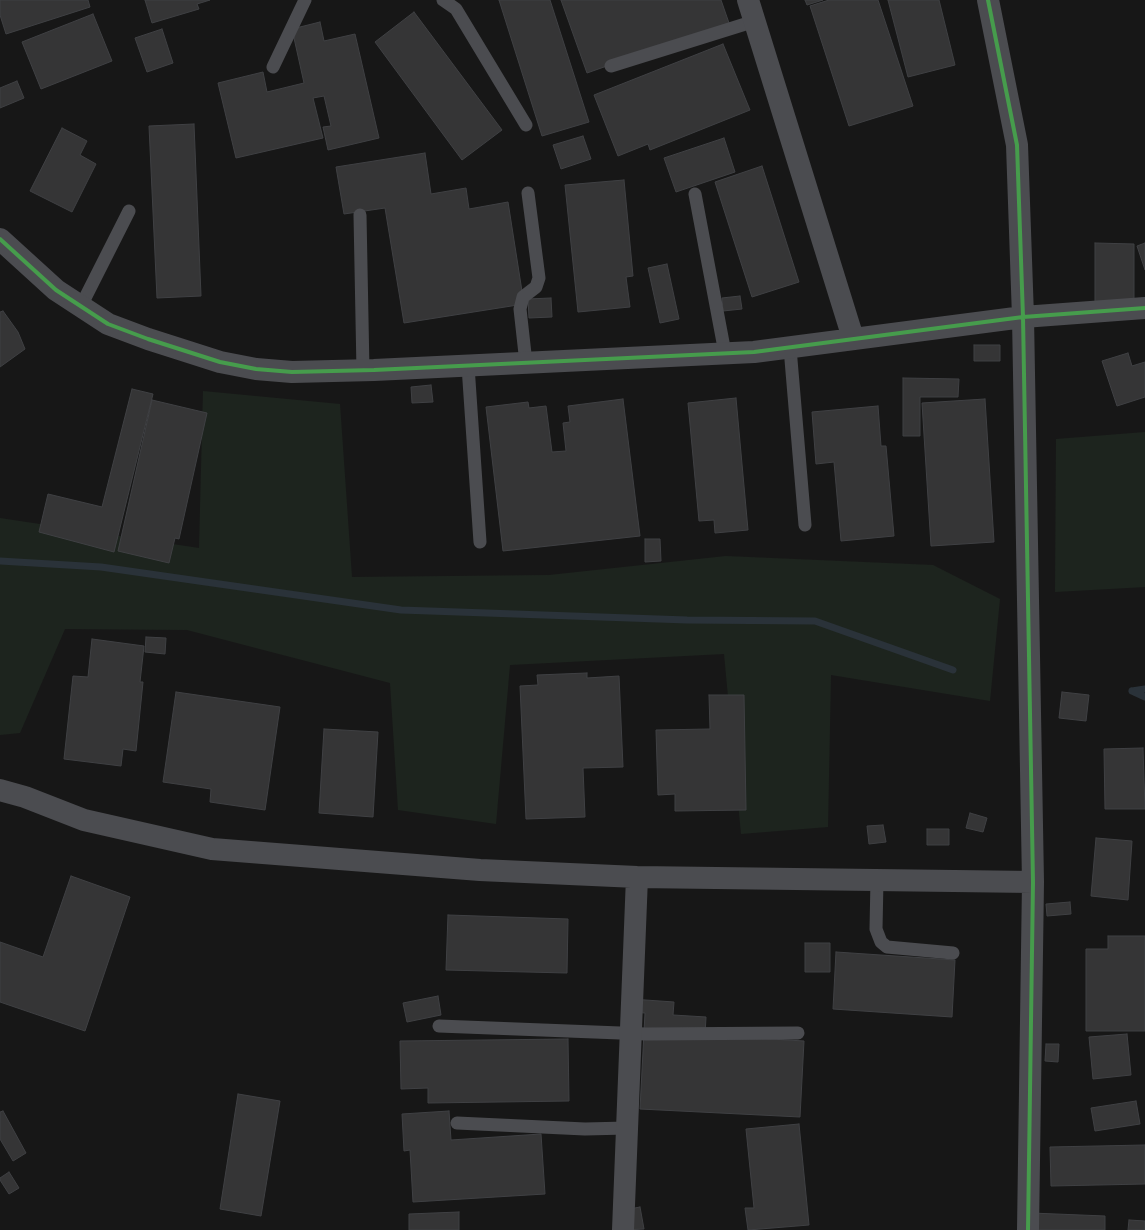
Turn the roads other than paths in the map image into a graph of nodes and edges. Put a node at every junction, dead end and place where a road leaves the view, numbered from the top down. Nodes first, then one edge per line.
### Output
1 (305, 0) edge
2 (443, 0) edge
3 (748, 0) edge
4 (988, 0) edge
5 (755, 21) junction
6 (612, 66) dead end
7 (273, 68) dead end
8 (526, 125) dead end
9 (528, 193) dead end
10 (695, 194) dead end
11 (129, 212) dead end
12 (360, 215) dead end
13 (0, 239) edge
14 (80, 306) junction
15 (1145, 308) edge
16 (1023, 317) junction
17 (853, 338) junction
18 (790, 348) junction
19 (725, 353) junction
20 (526, 363) junction
21 (468, 366) junction
22 (363, 371) junction
23 (805, 525) dead end
24 (480, 542) dead end
25 (0, 790) edge
26 (637, 877) junction
27 (877, 880) junction
28 (1033, 882) junction
29 (953, 953) dead end
30 (438, 1026) dead end
31 (631, 1033) junction
32 (798, 1033) dead end
33 (457, 1123) dead end
34 (627, 1128) junction
35 (623, 1230) edge
36 (1028, 1230) edge

1 - 7 lane
2 - 8 lane
3 - 5 street
4 - 16 street
5 - 6 lane
5 - 17 street
9 - 20 lane
10 - 19 lane
11 - 14 lane
12 - 22 lane
13 - 14 street
14 - 22 street
15 - 16 street
16 - 17 street
16 - 28 street
17 - 18 street
18 - 19 street
18 - 23 lane
19 - 20 street
20 - 21 street
21 - 22 street
21 - 24 lane
25 - 26 street
26 - 27 street
26 - 31 street
27 - 28 street
27 - 29 lane
28 - 36 street
30 - 31 lane
31 - 32 lane
31 - 34 street
33 - 34 lane
34 - 35 street

